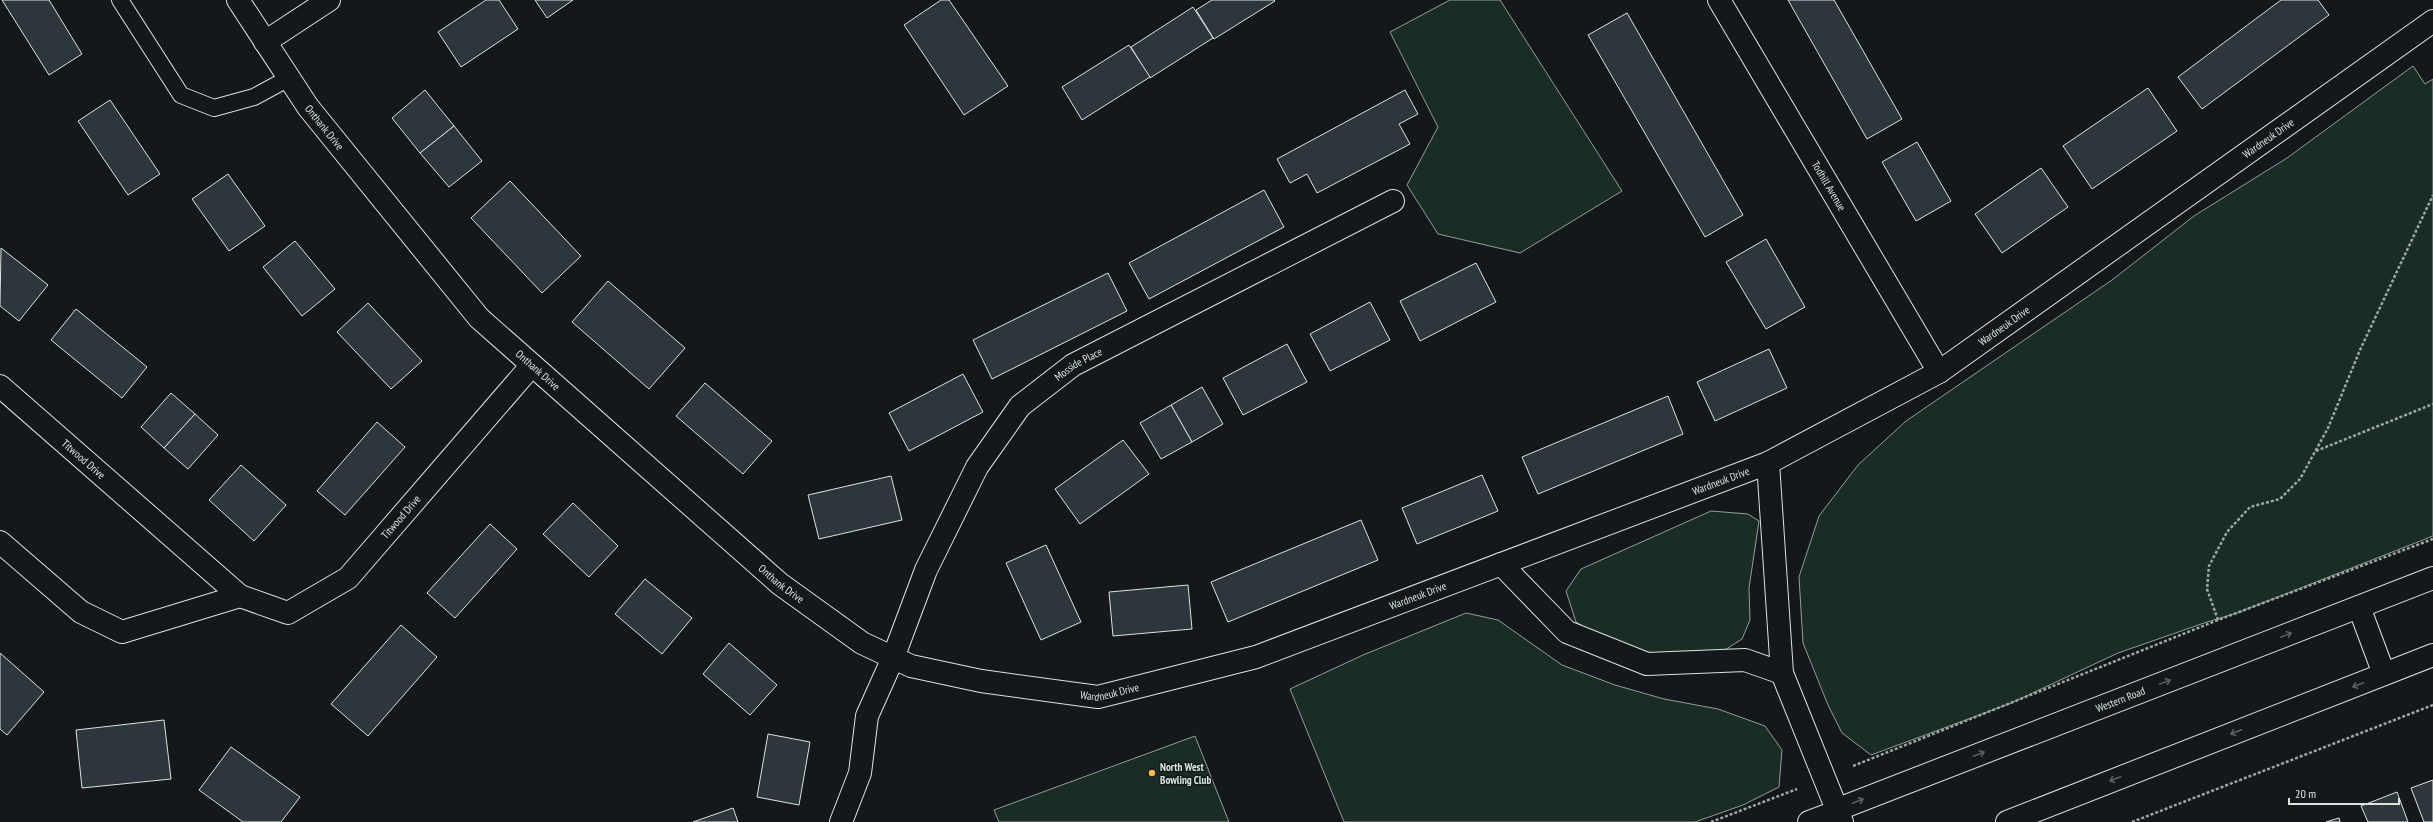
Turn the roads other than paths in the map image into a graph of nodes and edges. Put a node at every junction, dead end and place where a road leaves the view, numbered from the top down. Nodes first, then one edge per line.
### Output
1 (120, 0) edge
2 (238, 0) edge
3 (329, 0) edge
4 (1719, 0) edge
5 (2433, 21) edge
6 (265, 42) junction
7 (289, 78) junction
8 (1394, 201) dead end
9 (532, 364) junction
10 (1939, 372) junction
11 (0, 386) edge
12 (1768, 463) junction
13 (0, 542) edge
14 (1501, 564) junction
15 (2433, 578) edge
16 (240, 596) junction
17 (2359, 607) junction
18 (2433, 655) edge
19 (902, 662) junction
20 (1782, 673) junction
21 (2384, 674) junction
22 (1839, 816) edge
23 (841, 822) edge
24 (1809, 822) edge
25 (2007, 822) edge

1 - 7 lane
2 - 6 street, Onthank Drive
3 - 6 street
4 - 10 street, Todhill Avenue
5 - 10 street, Wardneuk Drive
6 - 7 street, Onthank Drive
7 - 9 street, Onthank Drive
8 - 19 street, Mosside Place
9 - 16 street, Titwood Drive
9 - 19 street, Onthank Drive
10 - 12 street, Wardneuk Drive
11 - 16 street, Titwood Drive
12 - 14 street, Wardneuk Drive
12 - 20 street
13 - 16 street
14 - 19 street, Wardneuk Drive
14 - 20 street
15 - 17 street, Western Road
17 - 21 street
22 -> 17 street, Western Road
18 - 21 street
19 - 23 street
20 - 22 street
21 -> 25 street
22 - 24 street, Western Road

